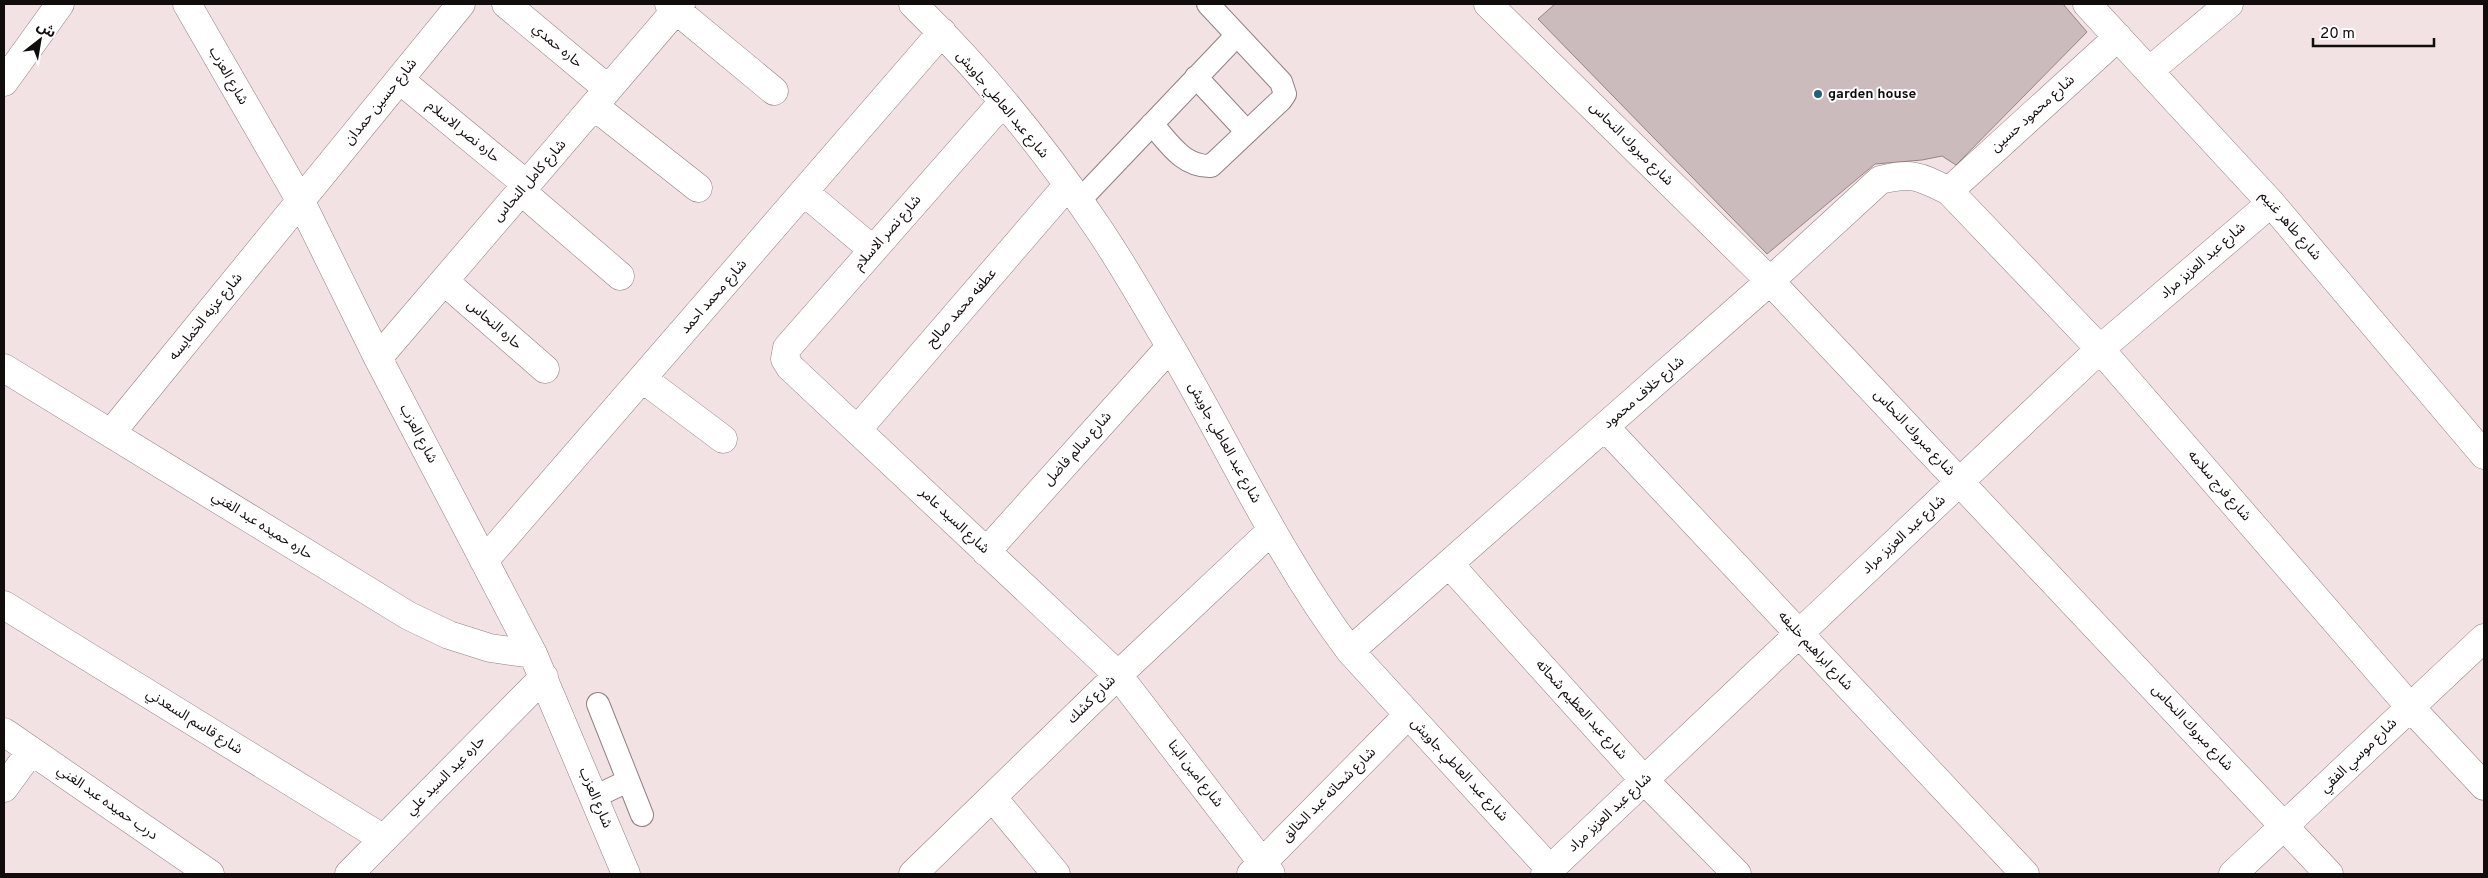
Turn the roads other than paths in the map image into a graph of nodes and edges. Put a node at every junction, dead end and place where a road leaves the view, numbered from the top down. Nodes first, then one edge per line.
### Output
1 (60, 4) edge
2 (187, 4) edge
3 (461, 4) edge
4 (506, 4) edge
5 (913, 4) edge
6 (1208, 4) edge
7 (1488, 4) edge
8 (2087, 4) edge
9 (2229, 4) edge
10 (676, 6) edge
11 (942, 32) junction
12 (1237, 35) junction
13 (2118, 37) junction
14 (2149, 71) junction
15 (1196, 77) junction
16 (400, 80) junction
17 (4, 82) edge
18 (774, 91) dead end
19 (601, 97) junction
20 (1003, 102) junction
21 (1152, 124) junction
22 (1247, 132) junction
23 (524, 188) junction
24 (698, 188) dead end
25 (1949, 191) junction
26 (804, 192) junction
27 (1073, 193) junction
28 (300, 200) junction
29 (2270, 203) junction
30 (873, 250) junction
31 (620, 276) dead end
32 (444, 281) junction
33 (1770, 281) junction
34 (1170, 347) junction
35 (2100, 349) junction
36 (378, 358) junction
37 (790, 367) joint
38 (4, 368) edge
39 (545, 369) dead end
40 (643, 379) junction
41 (1605, 427) junction
42 (857, 430) junction
43 (111, 433) junction
44 (723, 439) dead end
45 (2484, 455) edge
46 (1960, 482) junction
47 (1272, 530) junction
48 (986, 552) junction
49 (484, 561) junction
50 (1449, 564) junction
51 (4, 605) edge
52 (1799, 634) junction
53 (2484, 638) edge
54 (1350, 652) junction
55 (538, 666) junction
56 (1118, 675) junction
57 (598, 704) dead end
58 (2410, 707) junction
59 (1408, 715) junction
60 (4, 732) edge
61 (31, 751) junction
62 (1644, 780) junction
63 (628, 781) junction
64 (2484, 786) edge
65 (4, 788) edge
66 (594, 797) junction
67 (993, 798) junction
68 (642, 815) dead end
69 (2285, 826) junction
70 (384, 839) junction
71 (1261, 870) edge
72 (1548, 872) edge
73 (210, 874) edge
74 (349, 874) edge
75 (626, 874) edge
76 (913, 874) edge
77 (1056, 874) edge
78 (1738, 874) edge
79 (2025, 874) edge
80 (2233, 874) edge
81 (2329, 874) edge

1 - 17 street
2 - 28 street, شارع العزب
3 - 16 street, شارع حسين حمدان
4 - 19 street, حاره حمدي
5 - 11 street, شارع عبد العاطي جاويش
6 - 12 lane
7 - 33 street, شارع مبروك النحاس
8 - 13 street, شارع طاهر غنيم
9 - 14 street
10 - 18 street
10 - 19 street, شارع كامل النحاس
11 - 20 street, شارع عبد العاطي جاويش
11 - 26 street, شارع محمد احمد
12 - 15 lane
12 - 22 lane
13 - 14 street, شارع طاهر غنيم
13 - 25 street, شارع محمود حسين
14 - 29 street, شارع طاهر غنيم
15 - 21 lane
15 - 22 lane
16 - 23 street, حاره نصر الاسلام
16 - 28 street, شارع حسين حمدان
19 - 23 street, شارع كامل النحاس
19 - 24 street, حاره حمدي
20 - 27 street, شارع عبد العاطي جاويش
20 - 30 street, شارع نصر الاسلام
21 - 22 lane
21 - 27 lane
23 - 31 street, حاره نصر الاسلام
23 - 32 street, شارع كامل النحاس
25 - 33 street, شارع خلاف محمود
25 - 35 street, شارع فرج سلامه
26 - 30 street
26 - 40 street, شارع محمد احمد
27 - 34 street, شارع عبد العاطي جاويش
27 - 42 street, عطفه محمد صالح
28 - 36 street, شارع العزب
28 - 43 street, شارع عزبه الخمايسه
29 - 35 street, شارع عبد العزيز مراد
29 - 45 street, شارع طاهر غنيم
30 - 37 street, شارع نصر الاسلام
32 - 36 street, شارع كامل النحاس
32 - 39 street, حاره النحاس
33 - 41 street, شارع خلاف محمود
33 - 46 street, شارع مبروك النحاس
34 - 47 street, شارع عبد العاطي جاويش
34 - 48 street, شارع سالم فاضل
35 - 46 street, شارع عبد العزيز مراد
35 - 58 street, شارع فرج سلامه
36 - 49 street, شارع العزب
37 - 42 street, شارع السيد عامر
38 - 43 street, حاره حميده عبد الغني
40 - 44 street
40 - 49 street, شارع محمد احمد
41 - 50 street, شارع خلاف محمود
41 - 52 street, شارع ابراهيم خليفه
42 - 48 street, شارع السيد عامر
43 - 55 street, حاره حميده عبد الغني
46 - 52 street, شارع عبد العزيز مراد
46 - 69 street, شارع مبروك النحاس
47 - 54 street, شارع عبد العاطي جاويش
47 - 56 street, شارع كشك
48 - 56 street, شارع السيد عامر
49 - 55 street, شارع العزب
50 - 54 street, شارع خلاف محمود
50 - 62 street, شارع عبد العظيم شحاته
51 - 70 street, شارع قاسم السعدني
52 - 62 street, شارع عبد العزيز مراد
52 - 79 street, شارع ابراهيم خليفه
53 - 58 street, شارع موسي الفقي
54 - 59 street, شارع عبد العاطي جاويش
55 - 66 street, شارع العزب
55 - 70 street, حاره عيد السيد علي
56 - 67 street, شارع كشك
56 - 71 street, شارع امين البنا
57 - 63 lane
58 - 64 street, شارع فرج سلامه
58 - 69 street, شارع موسي الفقي
59 - 71 street, شارع شحاته عبد الخالق
59 - 72 street, شارع عبد العاطي جاويش
60 - 61 street, درب حميده عبد الغني
61 - 65 street
61 - 73 street, درب حميده عبد الغني
62 - 72 street, شارع عبد العزيز مراد
62 - 78 street, شارع عبد العظيم شحاته
63 - 66 lane
63 - 68 lane
66 - 75 street, شارع العزب
67 - 76 street, شارع كشك
67 - 77 street
69 - 80 street, شارع موسي الفقي
69 - 81 street, شارع مبروك النحاس
70 - 74 street, حاره عيد السيد علي

